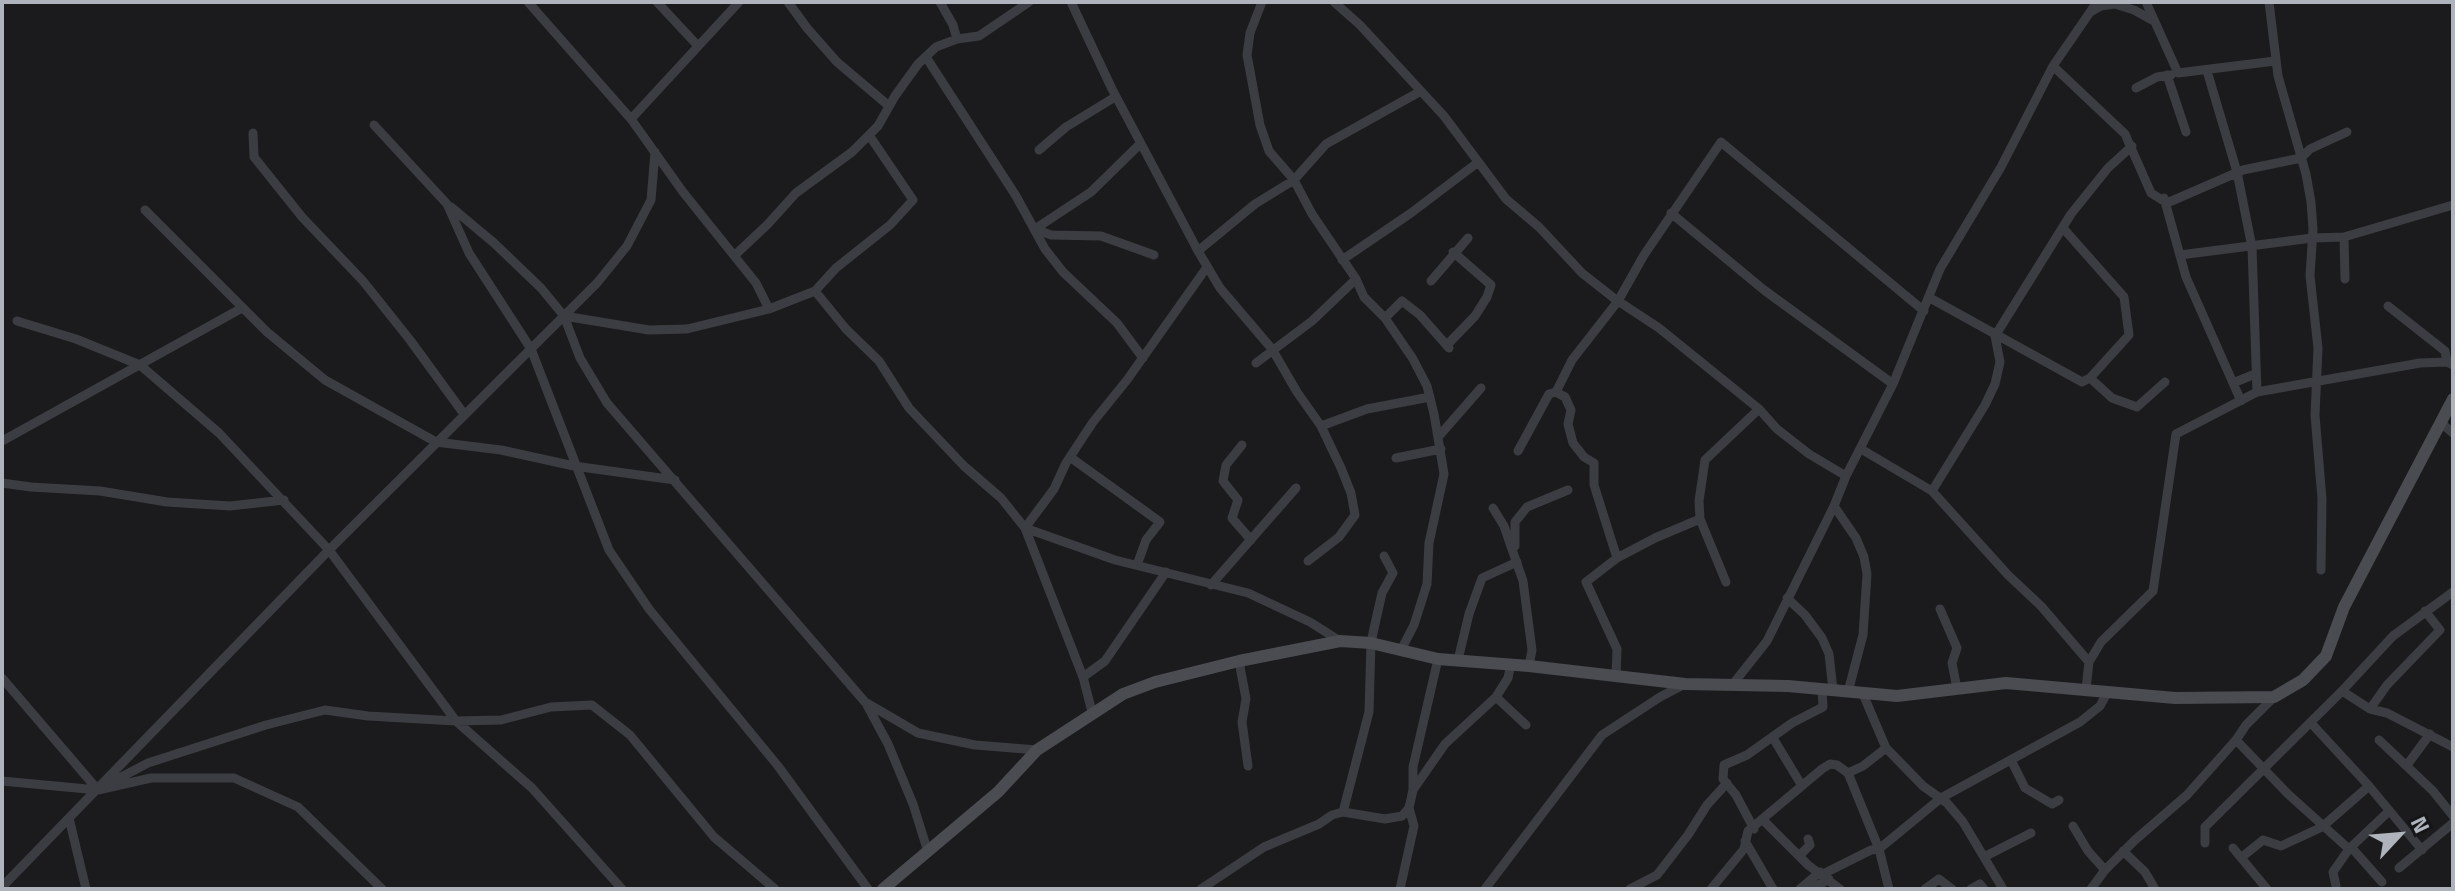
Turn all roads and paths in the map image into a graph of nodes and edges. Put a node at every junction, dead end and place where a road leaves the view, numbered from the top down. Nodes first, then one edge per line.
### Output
1 (528, 2) edge
2 (657, 2) edge
3 (739, 2) edge
4 (788, 2) edge
5 (940, 2) edge
6 (1029, 2) edge
7 (1071, 2) edge
8 (1262, 2) edge
9 (1334, 2) edge
10 (2097, 2) edge
11 (2146, 2) edge
12 (2269, 2) edge
13 (2089, 13) junction
14 (2154, 21) junction
15 (957, 39) junction
16 (698, 46) junction
17 (926, 57) junction
18 (2275, 61) junction
19 (2053, 66) junction
20 (2207, 71) junction
21 (2172, 74) junction
22 (2136, 88) dead end
23 (1421, 91) junction
24 (1115, 97) junction
25 (889, 106) junction
26 (631, 119) junction
27 (374, 125) dead end
28 (2186, 132) dead end
29 (2347, 132) dead end
30 (253, 133) dead end
31 (869, 135) junction
32 (1140, 144) junction
33 (2132, 146) junction
34 (1039, 150) dead end
35 (655, 152) junction
36 (2301, 158) junction
37 (1477, 163) junction
38 (2237, 172) junction
39 (1294, 180) junction
40 (2164, 198) junction
41 (447, 204) junction
42 (2453, 205) edge
43 (145, 210) dead end
44 (1671, 213) junction
45 (2063, 228) junction
46 (1035, 229) junction
47 (2344, 237) junction
48 (1468, 238) dead end
49 (2312, 238) junction
50 (2252, 247) junction
51 (1198, 251) junction
52 (1453, 252) junction
53 (735, 255) junction
54 (1154, 255) dead end
55 (2180, 255) junction
56 (1342, 260) junction
57 (1207, 267) junction
58 (1356, 279) junction
59 (2345, 279) dead end
60 (1431, 281) dead end
61 (815, 291) junction
62 (1930, 298) junction
63 (1618, 301) junction
64 (2388, 306) dead end
65 (242, 308) junction
66 (769, 309) junction
67 (1924, 311) junction
68 (564, 316) junction
69 (1385, 318) junction
70 (17, 321) dead end
71 (1995, 336) junction
72 (531, 349) junction
73 (1272, 349) junction
74 (1143, 358) junction
75 (1256, 363) dead end
76 (2450, 363) edge
77 (140, 365) junction
78 (2255, 374) junction
79 (2090, 378) junction
80 (2165, 382) dead end
81 (2233, 383) junction
82 (2316, 383) junction
83 (1893, 384) junction
84 (1481, 388) dead end
85 (1556, 392) junction
86 (2257, 392) junction
87 (1430, 397) junction
88 (2453, 399) edge
89 (2241, 401) junction
90 (1759, 409) junction
91 (464, 414) junction
92 (2440, 422) junction
93 (1321, 426) junction
94 (2453, 433) edge
95 (1439, 436) junction
96 (2, 441) edge
97 (436, 442) junction
98 (1242, 445) dead end
99 (1441, 449) junction
100 (1861, 449) junction
101 (1518, 451) dead end
102 (1070, 457) junction
103 (1396, 458) dead end
104 (574, 466) junction
105 (1846, 476) junction
106 (675, 480) junction
107 (2, 483) edge
108 (1296, 488) dead end
109 (1568, 490) dead end
110 (1932, 491) junction
111 (284, 500) junction
112 (1834, 506) junction
113 (1493, 508) dead end
114 (1700, 519) junction
115 (1025, 528) junction
116 (1251, 540) junction
117 (329, 550) junction
118 (1384, 556) dead end
119 (1516, 558) junction
120 (1617, 558) junction
121 (1308, 561) dead end
122 (1137, 565) junction
123 (2321, 570) dead end
124 (1166, 572) junction
125 (1726, 582) dead end
126 (1211, 585) junction
127 (2453, 592) edge
128 (1787, 598) junction
129 (1940, 609) dead end
130 (2425, 611) junction
131 (1340, 641) junction
132 (1371, 643) junction
133 (1401, 650) junction
134 (1438, 659) junction
135 (1458, 660) junction
136 (1239, 661) junction
137 (2089, 662) junction
138 (1511, 664) junction
139 (1529, 666) junction
140 (1616, 676) junction
141 (1083, 677) junction
142 (2, 678) edge
143 (1685, 684) junction
144 (1733, 684) junction
145 (1827, 689) junction
146 (1957, 689) junction
147 (2086, 689) junction
148 (2342, 691) junction
149 (1848, 692) junction
150 (2107, 693) junction
151 (1863, 694) junction
152 (1496, 697) junction
153 (2274, 697) junction
154 (865, 702) junction
155 (2370, 709) junction
156 (1092, 712) junction
157 (456, 721) junction
158 (2311, 723) junction
159 (1526, 725) dead end
160 (2430, 734) junction
161 (1773, 738) junction
162 (2236, 740) junction
163 (2379, 740) dead end
164 (2453, 747) edge
165 (1886, 748) junction
166 (1037, 750) junction
167 (2011, 760) junction
168 (2407, 765) junction
169 (1248, 766) dead end
170 (2264, 769) junction
171 (1848, 773) junction
172 (2, 781) edge
173 (1727, 783) junction
174 (1802, 786) junction
175 (2369, 786) junction
176 (98, 790) junction
177 (1413, 790) junction
178 (1941, 798) junction
179 (2059, 800) dead end
180 (1409, 808) junction
181 (1343, 812) junction
182 (2388, 812) junction
183 (2453, 816) edge
184 (69, 818) junction
185 (1764, 821) junction
186 (2453, 823) edge
187 (2073, 826) dead end
188 (2322, 827) junction
189 (1754, 829) junction
190 (2031, 833) dead end
191 (1808, 839) dead end
192 (1745, 841) junction
193 (2205, 843) dead end
194 (2233, 848) dead end
195 (2350, 848) junction
196 (1879, 849) junction
197 (2422, 850) junction
198 (2123, 851) junction
199 (928, 852) junction
200 (1799, 856) junction
201 (1984, 857) junction
202 (2242, 857) junction
203 (2399, 868) dead end
204 (2105, 870) junction
205 (1824, 875) junction
206 (2382, 882) dead end
207 (2336, 886) dead end
208 (2, 887) edge
209 (86, 889) edge
210 (382, 889) edge
211 (622, 889) edge
212 (775, 889) edge
213 (868, 889) edge
214 (883, 889) edge
215 (1201, 889) edge
216 (1400, 889) edge
217 (1485, 889) edge
218 (1630, 889) edge
219 (1711, 889) edge
220 (1773, 889) edge
221 (1800, 889) edge
222 (1812, 889) edge
223 (1840, 889) edge
224 (1889, 889) edge
225 (1925, 889) edge
226 (1952, 889) edge
227 (1971, 889) edge
228 (1984, 889) edge
229 (2003, 889) edge
230 (2091, 889) edge
231 (2155, 889) edge
232 (2267, 889) edge

1 - 26 street
2 - 16 street
3 - 16 street
4 - 25 street
5 - 15 street
6 - 15 street
7 - 24 street
8 - 39 street
9 - 23 street
10 - 13 street
11 - 14 street
12 - 18 street
13 - 14 street
13 - 19 street
14 - 21 street
15 - 17 street
16 - 26 street
17 - 25 street
17 - 46 street
18 - 20 street
18 - 36 street
19 - 33 street
19 - 62 street
20 - 21 street
20 - 38 street
21 - 22 street
21 - 28 street
23 - 37 street
23 - 39 street
24 - 32 street
24 - 34 street
25 - 31 street
26 - 35 street
27 - 41 street
29 - 36 street
30 - 91 street
31 - 53 street
31 - 61 street
32 - 46 street
32 - 51 street
33 - 40 street
33 - 45 street
35 - 53 street
35 - 68 street
36 - 38 street
36 - 49 street
37 - 56 street
37 - 63 street
38 - 40 street
38 - 50 street
39 - 51 street
39 - 56 street
40 - 55 street
41 - 68 street
41 - 72 street
42 - 47 street
43 - 65 street
44 - 63 street
44 - 67 street
44 - 83 street
45 - 71 street
45 - 79 street
46 - 54 street
46 - 74 street
47 - 49 street
47 - 59 street
48 - 52 street
49 - 50 street
49 - 82 street
50 - 55 street
50 - 78 street
51 - 57 street
52 - 60 street
52 - 69 street
53 - 66 street
55 - 81 street
56 - 58 street
57 - 73 street
57 - 74 street
58 - 69 street
58 - 73 street
61 - 66 street
61 - 115 street
62 - 67 street
62 - 71 street
63 - 85 street
63 - 90 street
64 - 76 street
65 - 77 street
65 - 97 street
66 - 68 street
67 - 83 street
68 - 72 street
68 - 106 street
69 - 87 street
70 - 77 street
71 - 79 street
71 - 110 street
72 - 91 street
72 - 104 street
73 - 75 street
73 - 93 street
74 - 102 street
76 - 82 street
77 - 96 street
77 - 111 street
78 - 81 street
78 - 86 street
79 - 80 street
81 - 89 street
82 - 86 street
82 - 123 street
83 - 100 street
84 - 95 street
85 - 101 street
85 - 120 street
86 - 89 street
87 - 93 street
87 - 95 street
88 - 92 main road
89 - 137 street
90 - 105 street
90 - 114 street
91 - 97 street
92 - 94 street
92 - 153 main road
93 - 121 street
95 - 99 street
97 - 104 street
97 - 117 street
98 - 116 street
99 - 103 street
99 - 133 street
100 - 105 street
100 - 110 street
102 - 115 street
102 - 122 street
104 - 106 street
104 - 213 street
105 - 112 street
106 - 154 street
107 - 111 street
108 - 116 street
109 - 119 street
110 - 137 street
111 - 117 street
112 - 128 street
112 - 149 street
113 - 119 street
114 - 120 street
114 - 125 street
115 - 122 street
115 - 141 street
116 - 126 street
117 - 157 street
117 - 176 street
118 - 132 street
119 - 135 street
119 - 139 street
120 - 140 street
122 - 124 street
124 - 126 street
124 - 141 street
126 - 131 street
127 - 130 street
128 - 144 street
128 - 145 street
129 - 146 street
130 - 148 street
130 - 155 street
131 - 132 main road
131 - 136 main road
132 - 133 main road
132 - 181 street
133 - 134 main road
134 - 135 main road
134 - 177 street
135 - 138 main road
136 - 156 main road
136 - 169 street
137 - 147 street
138 - 139 main road
138 - 152 street
139 - 140 main road
140 - 143 main road
141 - 156 street
142 - 176 street
143 - 144 main road
143 - 217 street
144 - 145 main road
145 - 149 main road
145 - 161 street
146 - 147 main road
146 - 151 main road
147 - 150 main road
148 - 155 street
148 - 158 street
149 - 151 main road
150 - 153 main road
150 - 167 street
151 - 165 street
152 - 159 street
152 - 177 street
153 - 162 street
154 - 166 street
154 - 199 street
155 - 160 street
156 - 166 main road
157 - 176 street
157 - 211 street
157 - 212 street
158 - 170 street
158 - 175 street
160 - 164 street
160 - 168 street
161 - 173 street
161 - 174 street
162 - 170 street
162 - 198 street
163 - 168 street
165 - 171 street
165 - 178 street
166 - 199 main road
167 - 178 street
167 - 179 street
168 - 183 street
170 - 188 street
170 - 193 street
171 - 174 street
171 - 196 street
172 - 176 street
173 - 189 street
173 - 218 street
174 - 185 street
175 - 182 street
175 - 188 street
176 - 184 street
176 - 210 street
177 - 180 street
178 - 196 street
178 - 201 street
180 - 181 street
180 - 216 street
181 - 215 street
182 - 195 street
182 - 197 street
184 - 208 street
184 - 209 street
185 - 189 street
185 - 200 street
186 - 197 street
187 - 204 street
188 - 195 street
188 - 202 street
189 - 192 street
190 - 201 street
191 - 200 street
192 - 219 street
192 - 220 street
194 - 202 street
195 - 206 street
195 - 207 street
196 - 205 street
196 - 224 street
197 - 203 street
198 - 204 street
198 - 231 street
199 - 214 main road
200 - 205 street
201 - 229 street
202 - 232 street
204 - 230 street
205 - 221 street
205 - 222 street
205 - 223 street
225 - 226 street
227 - 228 street

